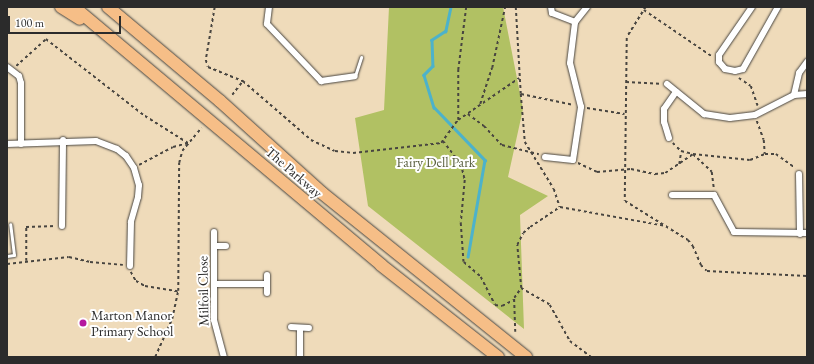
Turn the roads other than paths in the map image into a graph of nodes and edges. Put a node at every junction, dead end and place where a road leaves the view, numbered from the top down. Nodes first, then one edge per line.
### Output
1 (61, 7) edge
2 (74, 7) edge
3 (108, 7) edge
4 (269, 7) edge
5 (551, 7) edge
6 (587, 7) edge
7 (752, 7) edge
8 (778, 7) edge
9 (575, 22) junction
10 (124, 48) junction
11 (361, 57) dead end
12 (807, 62) edge
13 (10, 68) edge
14 (355, 76) joint
15 (668, 84) road end
16 (676, 92) junction
17 (807, 94) edge
18 (794, 95) junction
19 (669, 138) road end
20 (63, 140) junction
21 (7, 144) edge
22 (21, 144) junction
23 (545, 157) road end
24 (798, 174) road end
25 (672, 195) dead end
26 (10, 224) dead end
27 (62, 226) road end
28 (214, 232) dead end
29 (807, 233) edge
30 (800, 234) junction
31 (214, 246) junction
32 (226, 246) dead end
33 (7, 256) edge
34 (130, 266) road end
35 (267, 275) dead end
36 (215, 284) junction
37 (267, 284) junction
38 (267, 293) dead end
39 (291, 327) dead end
40 (300, 328) junction
41 (309, 328) dead end
42 (224, 357) edge
43 (300, 357) edge
44 (498, 357) edge
45 (526, 357) edge

1 - 10 highway
2 - 10 highway, The Parkway
3 - 45 highway, The Parkway
4 - 14 street
5 - 9 street
6 - 9 street
7 - 8 street
9 - 23 street
10 - 44 highway, The Parkway
11 - 14 lane
12 - 18 street
13 - 22 street
15 - 16 street
16 - 18 street
16 - 19 street
17 - 18 street
20 - 22 street
20 - 27 street
20 - 34 street
21 - 22 street
24 - 30 street
25 - 30 street
26 - 33 lane
28 - 31 street, Milfoil Close
29 - 30 street
31 - 32 street, Milfoil Close
31 - 36 street, Milfoil Close
35 - 37 street
36 - 37 street
36 - 42 street, Milfoil Close
37 - 38 street
39 - 40 street
40 - 41 street
40 - 43 street

